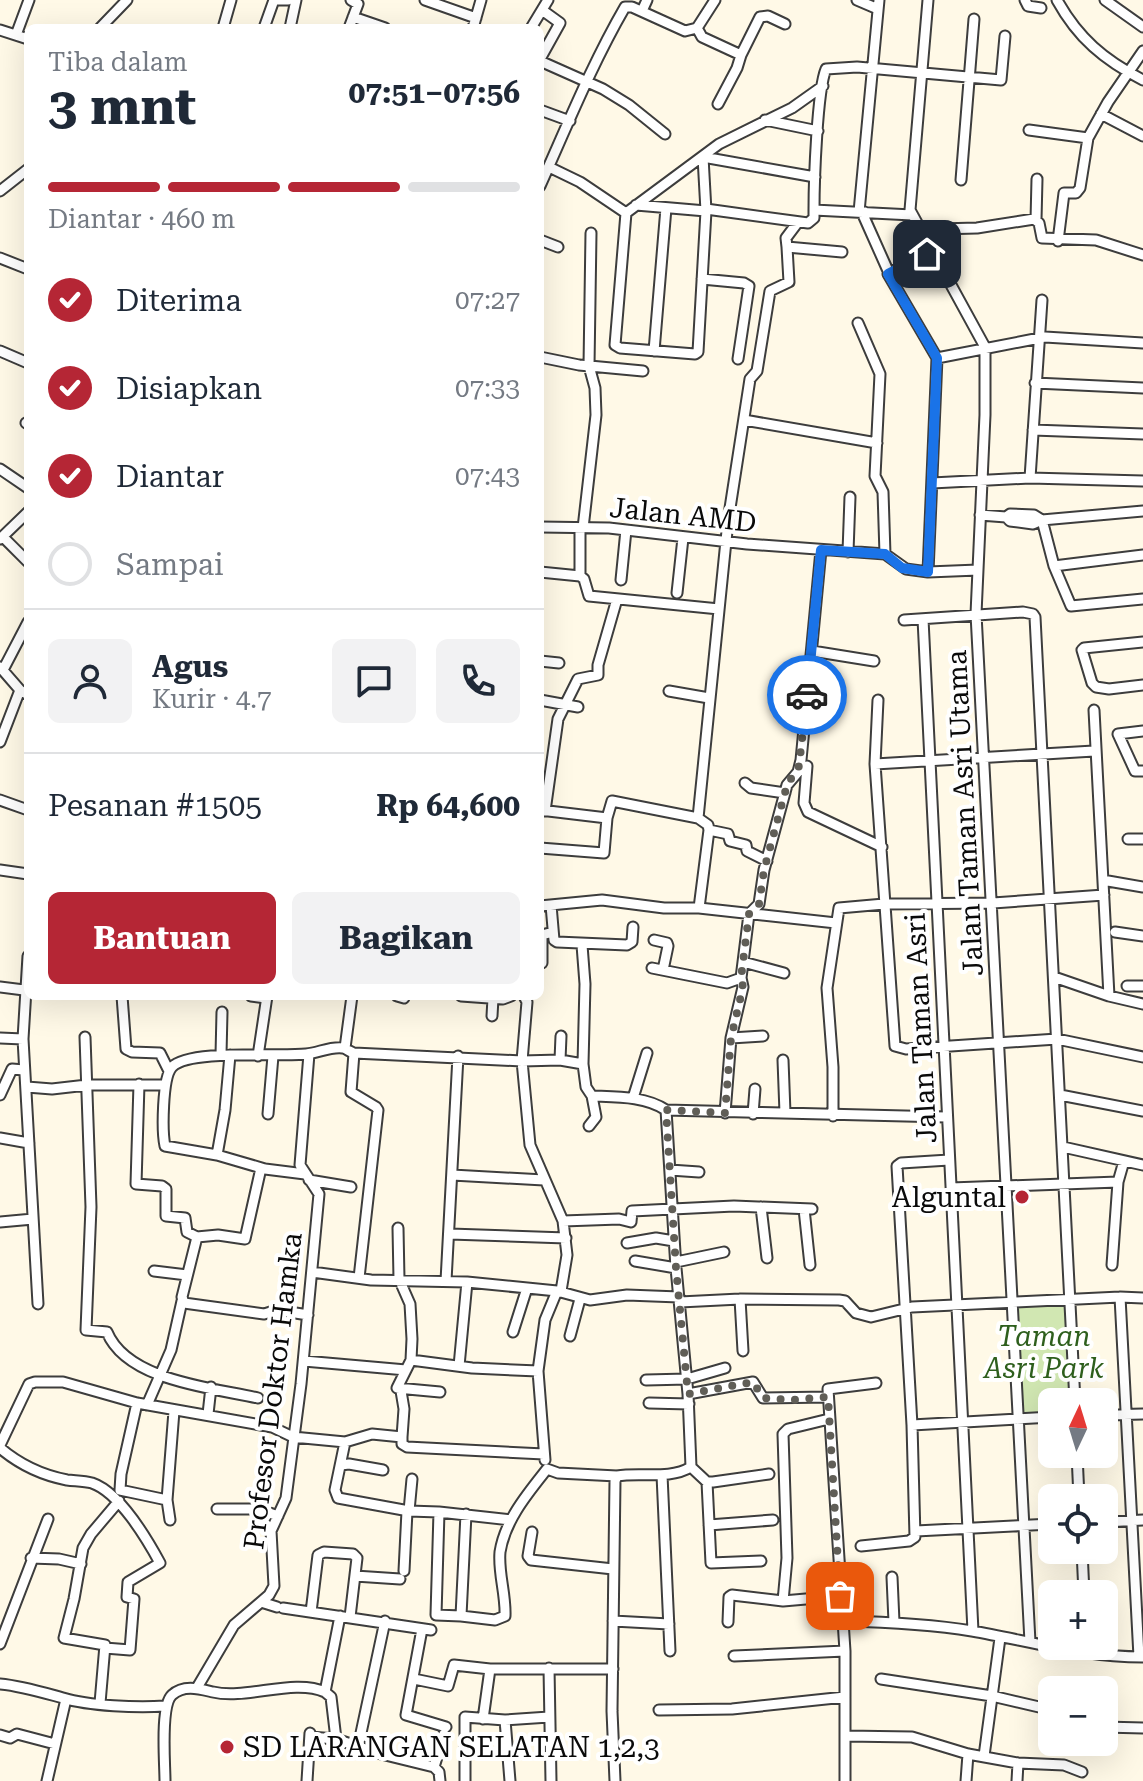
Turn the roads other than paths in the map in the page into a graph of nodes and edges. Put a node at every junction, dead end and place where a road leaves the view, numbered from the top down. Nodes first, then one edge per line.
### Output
1 (29, 0) edge
2 (127, 0) edge
3 (231, 0) edge
4 (275, 0) edge
5 (288, 0) edge
6 (296, 0) edge
7 (425, 0) edge
8 (481, 0) edge
9 (548, 0) edge
10 (647, 0) edge
11 (715, 0) edge
12 (857, 0) edge
13 (928, 0) edge
14 (1025, 0) edge
15 (1057, 0) edge
16 (1105, 0) edge
17 (354, 2) edge
18 (626, 3) edge
19 (878, 4) edge
20 (1041, 8) dead end
21 (542, 10) junction
22 (642, 11) junction
23 (353, 17) junction
24 (974, 19) dead end
25 (474, 23) edge
26 (104, 24) edge
27 (224, 24) edge
28 (266, 24) edge
29 (291, 24) edge
30 (350, 24) edge
31 (373, 24) edge
32 (533, 24) edge
33 (785, 24) dead end
34 (1143, 27) edge
35 (697, 28) junction
36 (0, 30) edge
37 (16, 35) junction
38 (1005, 36) dead end
39 (24, 38) edge
40 (1143, 51) edge
41 (544, 53) edge
42 (741, 55) junction
43 (544, 62) edge
44 (872, 68) junction
45 (922, 72) junction
46 (1128, 73) junction
47 (969, 76) junction
48 (1143, 80) edge
49 (585, 81) junction
50 (823, 86) junction
51 (718, 104) dead end
52 (544, 111) edge
53 (1101, 114) junction
54 (765, 120) junction
55 (570, 121) junction
56 (1029, 130) dead end
57 (818, 131) junction
58 (665, 134) dead end
59 (1143, 136) edge
60 (1088, 138) junction
61 (703, 157) junction
62 (549, 167) junction
63 (24, 172) edge
64 (815, 177) junction
65 (544, 178) edge
66 (1037, 179) dead end
67 (961, 180) dead end
68 (0, 191) edge
69 (636, 205) junction
70 (666, 208) junction
71 (706, 210) junction
72 (814, 210) junction
73 (625, 212) junction
74 (862, 212) junction
75 (912, 215) junction
76 (1036, 220) junction
77 (798, 222) junction
78 (591, 233) dead end
79 (923, 234) junction
80 (1058, 241) junction
81 (544, 242) edge
82 (558, 247) dead end
83 (787, 247) junction
84 (932, 251) junction
85 (842, 252) dead end
86 (1143, 255) edge
87 (0, 258) edge
88 (24, 267) edge
89 (889, 275) junction
90 (702, 279) junction
91 (1042, 300) dead end
92 (858, 323) dead end
93 (1037, 341) junction
94 (1143, 343) edge
95 (989, 346) junction
96 (0, 351) edge
97 (654, 351) junction
98 (544, 358) edge
99 (937, 358) junction
100 (738, 359) dead end
101 (24, 361) edge
102 (589, 366) junction
103 (643, 371) dead end
104 (1035, 383) junction
105 (1143, 388) edge
106 (744, 420) junction
107 (1033, 430) junction
108 (1143, 434) edge
109 (877, 443) junction
110 (0, 469) edge
111 (1030, 478) junction
112 (1143, 481) edge
113 (932, 483) junction
114 (24, 485) edge
115 (981, 485) junction
116 (850, 497) dead end
117 (1143, 511) edge
118 (980, 515) junction
119 (24, 516) edge
120 (1042, 520) junction
121 (544, 527) edge
122 (581, 528) junction
123 (626, 530) junction
124 (1, 538) edge
125 (683, 538) junction
126 (726, 541) junction
127 (821, 550) junction
128 (848, 552) junction
129 (885, 554) junction
130 (1143, 555) edge
131 (24, 558) edge
132 (1054, 566) junction
133 (978, 570) junction
134 (544, 572) edge
135 (928, 572) junction
136 (580, 576) junction
137 (621, 580) dead end
138 (677, 593) dead end
139 (617, 599) junction
140 (1143, 599) edge
141 (719, 609) junction
142 (976, 614) junction
143 (923, 619) junction
144 (904, 620) dead end
145 (24, 629) edge
146 (1143, 642) edge
147 (812, 651) junction
148 (544, 661) edge
149 (874, 661) dead end
150 (559, 663) dead end
151 (1, 668) edge
152 (1143, 685) edge
153 (669, 691) dead end
154 (24, 693) edge
155 (709, 698) junction
156 (878, 700) dead end
157 (544, 701) edge
158 (564, 706) junction
159 (578, 707) dead end
160 (1094, 710) dead end
161 (1143, 731) edge
162 (0, 742) edge
163 (1094, 751) junction
164 (1041, 755) junction
165 (986, 758) junction
166 (929, 762) junction
167 (875, 764) junction
168 (807, 766) dead end
169 (1143, 771) edge
170 (545, 779) edge
171 (745, 783) dead end
172 (785, 793) junction
173 (0, 800) edge
174 (24, 809) edge
175 (544, 810) edge
176 (607, 818) junction
177 (698, 818) junction
178 (709, 830) junction
179 (1128, 839) dead end
180 (1143, 839) edge
181 (882, 847) junction
182 (544, 848) edge
183 (767, 861) junction
184 (0, 870) edge
185 (24, 873) edge
186 (1108, 881) dead end
187 (1143, 887) edge
188 (1104, 895) junction
189 (1048, 899) junction
190 (937, 903) junction
191 (993, 903) junction
192 (884, 904) junction
193 (551, 905) junction
194 (544, 906) edge
195 (699, 908) junction
196 (749, 914) junction
197 (836, 923) junction
198 (633, 927) dead end
199 (553, 932) junction
200 (1115, 932) dead end
201 (544, 934) edge
202 (1143, 936) edge
203 (654, 940) dead end
204 (582, 945) junction
205 (743, 962) junction
206 (652, 968) dead end
207 (663, 970) junction
208 (784, 973) dead end
209 (1054, 977) junction
210 (741, 978) junction
211 (1127, 986) dead end
212 (1143, 986) edge
213 (0, 987) edge
214 (24, 990) joint
215 (1109, 996) junction
216 (122, 1000) edge
217 (266, 1000) edge
218 (352, 1000) edge
219 (493, 1000) edge
220 (526, 1000) edge
221 (1143, 1004) edge
222 (222, 1012) dead end
223 (492, 1016) dead end
224 (561, 1036) dead end
225 (763, 1036) dead end
226 (85, 1037) dead end
227 (0, 1038) edge
228 (731, 1038) junction
229 (23, 1039) junction
230 (1057, 1039) junction
231 (1000, 1042) junction
232 (942, 1045) junction
233 (350, 1050) junction
234 (647, 1053) dead end
235 (309, 1054) junction
236 (225, 1055) junction
237 (258, 1056) junction
238 (273, 1056) junction
239 (458, 1056) junction
240 (1143, 1057) edge
241 (560, 1060) junction
242 (783, 1060) dead end
243 (522, 1061) junction
244 (583, 1064) junction
245 (24, 1070) junction
246 (169, 1071) junction
247 (139, 1084) junction
248 (87, 1085) junction
249 (165, 1085) junction
250 (27, 1087) junction
251 (755, 1089) dead end
252 (0, 1095) edge
253 (1060, 1095) junction
254 (592, 1096) junction
255 (633, 1098) junction
256 (666, 1110) junction
257 (1143, 1111) edge
258 (725, 1113) junction
259 (785, 1113) junction
260 (268, 1114) dead end
261 (753, 1114) junction
262 (833, 1116) junction
263 (946, 1117) junction
264 (589, 1126) dead end
265 (0, 1138) edge
266 (29, 1143) junction
267 (1063, 1147) junction
268 (217, 1155) junction
269 (949, 1160) junction
270 (1124, 1161) junction
271 (1143, 1165) edge
272 (261, 1168) junction
273 (670, 1170) junction
274 (699, 1172) dead end
275 (452, 1175) junction
276 (307, 1177) junction
277 (544, 1180) junction
278 (1064, 1182) junction
279 (1118, 1182) junction
280 (1007, 1184) junction
281 (351, 1187) dead end
282 (951, 1188) junction
283 (672, 1207) junction
284 (761, 1207) junction
285 (33, 1219) junction
286 (563, 1221) junction
287 (0, 1222) edge
288 (398, 1228) dead end
289 (450, 1234) junction
290 (197, 1237) junction
291 (566, 1238) junction
292 (674, 1241) junction
293 (627, 1243) dead end
294 (724, 1252) dead end
295 (767, 1258) dead end
296 (635, 1261) dead end
297 (676, 1265) junction
298 (810, 1265) dead end
299 (1112, 1265) dead end
300 (154, 1271) dead end
301 (312, 1272) junction
302 (187, 1275) junction
303 (359, 1278) junction
304 (399, 1279) junction
305 (446, 1281) junction
306 (467, 1282) junction
307 (527, 1288) junction
308 (559, 1291) junction
309 (1120, 1297) junction
310 (1143, 1298) edge
311 (580, 1299) junction
312 (680, 1299) junction
313 (740, 1299) junction
314 (1069, 1300) junction
315 (183, 1302) junction
316 (1014, 1302) junction
317 (38, 1304) dead end
318 (957, 1305) junction
319 (904, 1308) junction
320 (308, 1315) junction
321 (513, 1332) dead end
322 (570, 1336) dead end
323 (743, 1351) dead end
324 (411, 1360) junction
325 (304, 1361) junction
326 (459, 1366) junction
327 (725, 1368) dead end
328 (400, 1370) junction
329 (538, 1371) junction
330 (160, 1376) junction
331 (687, 1379) junction
332 (646, 1380) dead end
333 (876, 1383) dead end
334 (211, 1387) junction
335 (1074, 1388) edge
336 (401, 1391) junction
337 (440, 1392) dead end
338 (828, 1393) junction
339 (258, 1398) dead end
340 (688, 1399) junction
341 (649, 1403) dead end
342 (142, 1404) junction
343 (174, 1411) junction
344 (208, 1414) junction
345 (1143, 1414) edge
346 (1118, 1415) edge
347 (1127, 1415) junction
348 (1038, 1418) edge
349 (829, 1419) junction
350 (1019, 1419) junction
351 (963, 1422) junction
352 (912, 1425) junction
353 (3, 1431) edge
354 (293, 1437) junction
355 (402, 1437) junction
356 (345, 1442) junction
357 (0, 1446) edge
358 (544, 1454) junction
359 (341, 1465) junction
360 (691, 1467) junction
361 (547, 1469) junction
362 (383, 1470) dead end
363 (769, 1474) dead end
364 (662, 1475) junction
365 (617, 1476) junction
366 (412, 1479) dead end
367 (707, 1482) junction
368 (167, 1500) junction
369 (119, 1501) junction
370 (217, 1509) dead end
371 (408, 1511) junction
372 (439, 1512) junction
373 (466, 1514) junction
374 (278, 1516) junction
375 (48, 1519) dead end
376 (170, 1520) dead end
377 (511, 1520) junction
378 (773, 1520) dead end
379 (1143, 1520) edge
380 (1132, 1521) junction
381 (1118, 1522) edge
382 (709, 1525) junction
383 (1026, 1525) junction
384 (1038, 1525) edge
385 (967, 1528) junction
386 (916, 1531) junction
387 (532, 1532) dead end
388 (861, 1546) dead end
389 (31, 1558) junction
390 (761, 1561) dead end
391 (81, 1564) junction
392 (613, 1569) junction
393 (355, 1576) junction
394 (892, 1577) dead end
395 (840, 1596) junction
396 (783, 1601) junction
397 (261, 1602) junction
398 (311, 1612) junction
399 (461, 1616) junction
400 (345, 1617) junction
401 (385, 1621) junction
402 (613, 1621) junction
403 (843, 1621) junction
404 (728, 1622) dead end
405 (894, 1622) junction
406 (669, 1624) junction
407 (973, 1631) junction
408 (1000, 1638) junction
409 (1030, 1642) junction
410 (1038, 1643) edge
411 (0, 1644) edge
412 (105, 1648) junction
413 (670, 1651) dead end
414 (845, 1651) junction
415 (1118, 1654) edge
416 (734, 1656) dead end
417 (1141, 1657) edge
418 (549, 1668) junction
419 (490, 1669) junction
420 (613, 1669) junction
421 (414, 1679) junction
422 (881, 1679) dead end
423 (0, 1684) edge
424 (198, 1686) junction
425 (325, 1692) junction
426 (992, 1696) junction
427 (845, 1697) junction
428 (66, 1699) junction
429 (100, 1703) junction
430 (165, 1706) junction
431 (1038, 1707) edge
432 (659, 1710) dead end
433 (549, 1717) junction
434 (483, 1719) junction
435 (505, 1720) junction
436 (1118, 1727) edge
437 (1143, 1728) edge
438 (0, 1735) edge
439 (846, 1736) junction
440 (336, 1739) junction
441 (55, 1744) junction
442 (358, 1747) junction
443 (968, 1754) junction
444 (984, 1756) junction
445 (1018, 1763) junction
446 (434, 1767) junction
447 (1082, 1772) dead end
448 (47, 1781) edge
449 (165, 1781) edge
450 (307, 1781) edge
451 (440, 1781) edge
452 (465, 1781) edge
453 (510, 1781) edge
454 (551, 1781) edge
455 (615, 1781) edge
456 (845, 1781) edge
457 (966, 1781) edge
458 (1017, 1781) edge

1 - 37 street
2 - 26 street
3 - 27 street
4 - 5 street
4 - 28 street
6 - 29 street
7 - 25 street
8 - 25 street
9 - 21 street
10 - 22 street
11 - 35 street
12 - 19 street
13 - 45 street
14 - 20 street
15 - 46 street
16 - 34 street
17 - 23 street
18 - 22 street
18 - 49 street
19 - 44 street
21 - 32 street
21 - 41 street
22 - 35 street
23 - 30 street
23 - 31 street
24 - 47 street
33 - 42 street
35 - 42 street
36 - 37 street
37 - 39 street
38 - 47 street
40 - 46 street
42 - 51 street
43 - 49 street
44 - 45 street
44 - 50 street
44 - 74 street
45 - 47 street
45 - 75 street
46 - 48 street
46 - 53 street
47 - 67 street
49 - 55 street
49 - 58 street
50 - 54 street
50 - 57 street
52 - 55 street
53 - 59 street
53 - 60 street
54 - 57 street
54 - 61 street
55 - 62 street
56 - 60 street
57 - 64 street
60 - 80 street
61 - 64 street
61 - 69 street
61 - 71 street
62 - 65 street
62 - 73 street
63 - 68 street
64 - 72 street
66 - 76 street
69 - 70 street
69 - 73 street
70 - 71 street
70 - 97 street
71 - 77 street
71 - 90 street
72 - 74 street
72 - 77 street
73 - 97 street
74 - 75 street
74 - 89 street
75 - 79 street, Jalan Taman Asri Utama
76 - 79 street
76 - 80 street
77 - 83 street
78 - 102 street
79 - 84 street, Jalan Taman Asri Utama
80 - 86 street
81 - 82 street
83 - 85 street
83 - 106 street
84 - 89 street
84 - 95 street, Jalan Taman Asri Utama
87 - 88 street
89 - 99 street
90 - 97 street
90 - 100 street
91 - 93 street
92 - 109 street
93 - 94 street
93 - 95 street
93 - 104 street
95 - 99 street
95 - 115 street, Jalan Taman Asri Utama
96 - 101 street
98 - 102 street
99 - 113 street
102 - 103 street
102 - 122 street
104 - 105 street
104 - 107 street
106 - 109 street
106 - 126 street
107 - 108 street
107 - 111 street
109 - 129 street
110 - 114 street
111 - 112 street
111 - 115 street
113 - 115 street
113 - 135 street
115 - 118 street, Jalan Taman Asri Utama
116 - 128 street
117 - 120 street
118 - 120 street
118 - 133 street, Jalan Taman Asri Utama
119 - 124 street
120 - 132 street
121 - 122 street, Jalan AMD
122 - 123 street, Jalan AMD
122 - 136 street
123 - 125 street, Jalan AMD
123 - 137 street
124 - 131 street
125 - 126 street, Jalan AMD
125 - 138 street
126 - 127 street, Jalan AMD
126 - 141 street
127 - 128 street, Jalan AMD
127 - 147 street
128 - 129 street, Jalan AMD
129 - 135 street
130 - 132 street
132 - 140 street
133 - 135 street
133 - 142 street, Jalan Taman Asri Utama
134 - 136 street
136 - 139 street
139 - 141 street
139 - 158 street
141 - 155 street
142 - 143 street
142 - 164 street
142 - 165 street, Jalan Taman Asri Utama
143 - 144 street
143 - 166 street, Jalan Taman Asri
145 - 151 street
146 - 152 street
147 - 149 street
147 - 172 street
148 - 150 street
151 - 154 street
153 - 155 street
154 - 162 street
155 - 177 street
156 - 167 street
157 - 158 street
158 - 159 street
158 - 170 street
160 - 163 street
161 - 169 street
163 - 164 street
163 - 188 street
164 - 165 street
164 - 189 street
165 - 166 street
165 - 191 street, Jalan Taman Asri Utama
166 - 167 street
166 - 190 street, Jalan Taman Asri
167 - 181 street
168 - 181 street
171 - 172 street
172 - 183 street
173 - 174 street
175 - 176 street
176 - 177 street
176 - 182 street
177 - 178 street
178 - 183 street
178 - 195 street
179 - 180 street
181 - 192 street
183 - 196 street
184 - 185 street
186 - 187 street
188 - 189 street
188 - 215 street
189 - 191 street
189 - 209 street
190 - 191 street
190 - 192 street
190 - 232 street, Jalan Taman Asri
191 - 231 street, Jalan Taman Asri Utama
192 - 197 street
192 - 232 street
193 - 194 street
193 - 195 street
193 - 199 street
195 - 196 street
196 - 197 street
196 - 205 street
197 - 262 street
198 - 204 street
199 - 201 street
199 - 204 street
200 - 202 street
203 - 207 street
204 - 244 street
205 - 208 street
205 - 210 street
206 - 207 street
207 - 210 street
209 - 215 street
209 - 230 street
210 - 228 street
211 - 212 street
213 - 214 street
214 - 229 street
215 - 221 street
216 - 246 street
217 - 237 street
218 - 233 street
219 - 223 street
220 - 243 street
222 - 236 street
224 - 241 street
225 - 228 street
226 - 248 street
227 - 229 street
228 - 258 street
229 - 245 street
230 - 231 street
230 - 240 street
230 - 253 street
231 - 232 street
231 - 280 street, Jalan Taman Asri Utama
232 - 263 street, Jalan Taman Asri
233 - 235 street
233 - 239 street
233 - 303 street
234 - 255 street
235 - 238 street
235 - 276 street, Profesor Doktor Hamka
236 - 237 street
236 - 246 street
236 - 268 street
237 - 238 street
238 - 260 street
239 - 243 street
239 - 275 street
241 - 243 street
241 - 244 street
242 - 259 street
243 - 277 street
244 - 254 street
245 - 250 street
245 - 252 street
246 - 249 street
247 - 248 street
247 - 249 street
247 - 290 street
248 - 250 street
248 - 330 street
249 - 268 street
250 - 266 street
251 - 261 street
253 - 257 street
253 - 267 street
254 - 255 street
254 - 264 street
255 - 256 street
256 - 258 street
256 - 273 street
258 - 261 street
259 - 261 street
259 - 262 street
262 - 263 street
263 - 269 street, Jalan Taman Asri
265 - 266 street
266 - 285 street
267 - 270 street
267 - 278 street
268 - 272 street
269 - 282 street
269 - 319 street, Jalan Taman Asri
270 - 271 street
270 - 279 street
272 - 276 street
272 - 290 street
273 - 274 street
273 - 283 street
275 - 277 street
275 - 289 street
276 - 281 street
276 - 301 street, Profesor Doktor Hamka
277 - 286 street
278 - 279 street
278 - 280 street
278 - 314 street
279 - 299 street
280 - 282 street
280 - 316 street, Jalan Taman Asri Utama
282 - 318 street
283 - 284 street
283 - 286 street
283 - 292 street
284 - 295 street
284 - 298 street
285 - 287 street
285 - 317 street
286 - 291 street
288 - 304 street
289 - 291 street
289 - 305 street
290 - 302 street
291 - 308 street
292 - 293 street
292 - 297 street
294 - 297 street
296 - 297 street
297 - 312 street
300 - 302 street
301 - 303 street
301 - 320 street, Profesor Doktor Hamka
302 - 315 street
303 - 304 street
304 - 305 street
304 - 324 street
305 - 306 street
306 - 307 street
306 - 326 street
307 - 308 street
307 - 321 street
308 - 311 street
308 - 329 street
309 - 310 street
309 - 314 street
309 - 347 street
311 - 312 street
311 - 322 street
312 - 313 street
312 - 331 street
313 - 319 street
313 - 323 street
314 - 316 street
314 - 335 street
315 - 320 street
315 - 330 street
316 - 318 street
316 - 350 street, Jalan Taman Asri Utama
318 - 319 street
318 - 351 street
319 - 352 street, Jalan Taman Asri
320 - 325 street, Profesor Doktor Hamka
324 - 326 street
324 - 328 street
325 - 328 street
325 - 354 street, Profesor Doktor Hamka
326 - 329 street
327 - 331 street
328 - 336 street
329 - 358 street
330 - 334 street
330 - 342 street
331 - 332 street
331 - 340 street
333 - 338 street
334 - 339 street
334 - 344 street
336 - 337 street
336 - 355 street
338 - 340 street
338 - 349 street
340 - 341 street
340 - 360 street
342 - 343 street
342 - 353 street
342 - 368 street
343 - 344 street
343 - 368 street
344 - 354 street
345 - 347 street
346 - 347 street
347 - 380 street
348 - 350 street
349 - 395 street
349 - 396 street
350 - 351 street
350 - 383 street, Jalan Taman Asri Utama
351 - 352 street
351 - 385 street
352 - 386 street, Jalan Taman Asri
353 - 357 street
354 - 356 street
354 - 374 street, Profesor Doktor Hamka
355 - 356 street
355 - 358 street
356 - 359 street
357 - 369 street
358 - 361 street
359 - 362 street
359 - 371 street
360 - 364 street
360 - 367 street
361 - 365 street
361 - 377 street
363 - 367 street
364 - 365 street
364 - 406 street
365 - 392 street
366 - 371 street
367 - 382 street
368 - 376 street
369 - 391 street
369 - 412 street
370 - 374 street
371 - 372 street
371 - 393 street
372 - 373 street
372 - 399 street
373 - 377 street
373 - 399 street
374 - 397 street, Profesor Doktor Hamka
375 - 389 street
377 - 399 street
378 - 382 street
379 - 380 street
380 - 381 street
380 - 417 street
382 - 390 street
383 - 384 street
383 - 385 street
383 - 409 street, Jalan Taman Asri Utama
385 - 386 street
385 - 407 street
386 - 388 street
387 - 392 street
389 - 391 street
389 - 411 street
391 - 412 street
392 - 402 street
393 - 398 street
393 - 400 street
394 - 405 street
395 - 396 street
395 - 403 street
396 - 404 street
397 - 398 street
397 - 424 street
398 - 400 street
400 - 401 street
400 - 425 street
401 - 421 street
401 - 442 street
402 - 406 street
402 - 420 street
403 - 405 street
403 - 414 street
405 - 407 street
406 - 413 street
407 - 408 street
408 - 409 street
408 - 426 street
409 - 410 street
412 - 429 street
414 - 416 street
414 - 427 street
415 - 417 street
418 - 419 street
418 - 420 street
418 - 433 street
419 - 421 street
419 - 434 street
420 - 455 street
421 - 446 street
422 - 426 street
423 - 428 street
424 - 425 street
424 - 430 street
425 - 440 street
426 - 431 street
426 - 444 street
427 - 432 street
427 - 439 street
428 - 429 street
428 - 441 street
429 - 430 street
430 - 449 street
433 - 435 street
433 - 454 street
434 - 435 street
434 - 452 street
435 - 453 street
436 - 437 street
438 - 441 street
439 - 443 street
439 - 456 street
440 - 442 street
440 - 450 street
441 - 448 street
442 - 446 street
443 - 444 street
443 - 457 street
444 - 445 street
445 - 447 street
445 - 458 street
446 - 451 street

